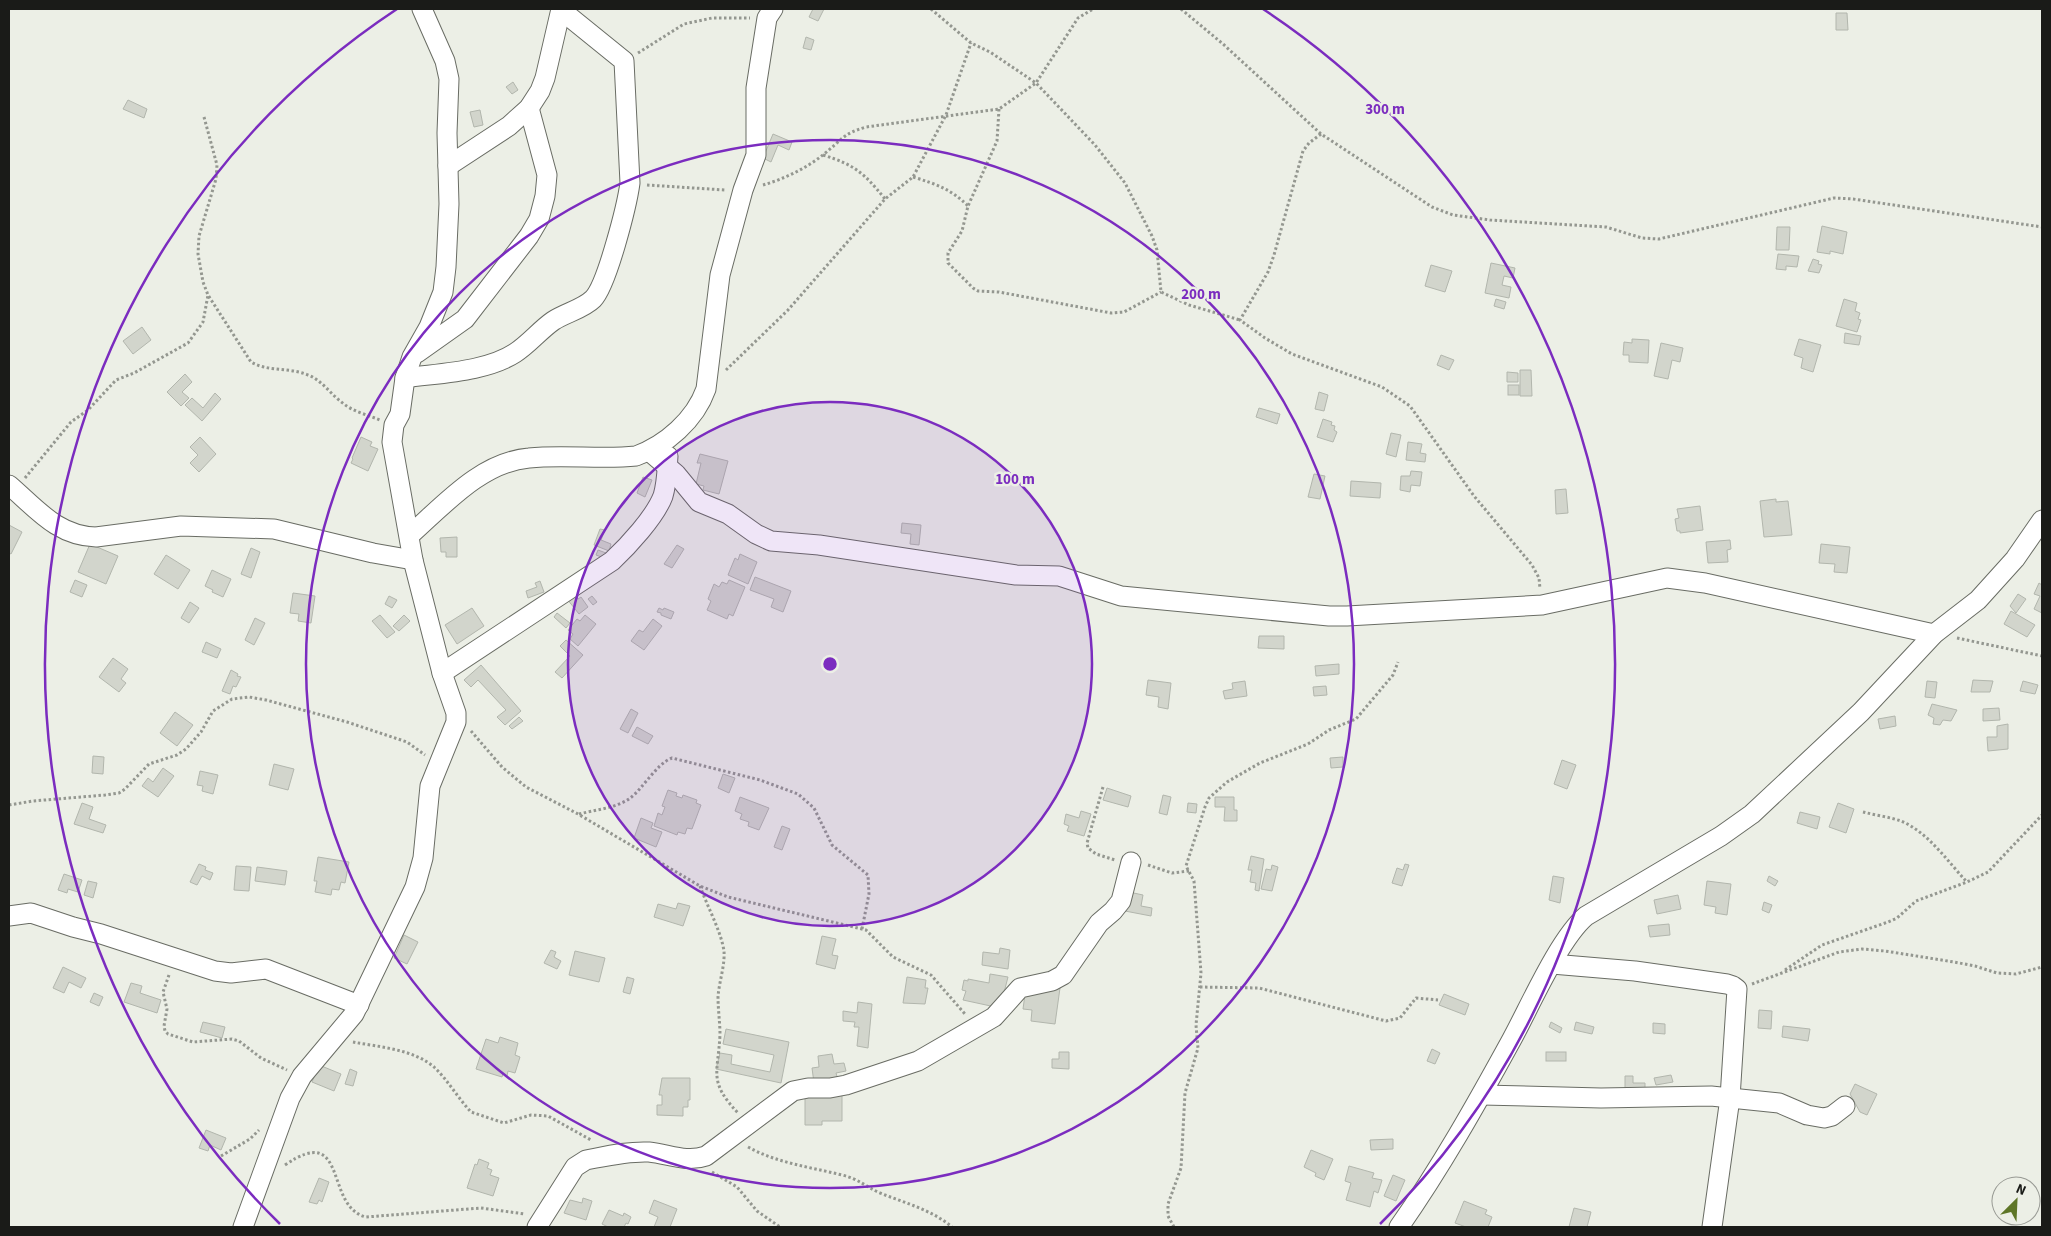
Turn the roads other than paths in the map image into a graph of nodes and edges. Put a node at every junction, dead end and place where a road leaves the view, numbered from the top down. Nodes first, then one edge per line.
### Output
1 (422, 9) edge
2 (561, 9) edge
3 (770, 13) edge
4 (529, 108) junction
5 (448, 166) junction
6 (412, 357) junction
7 (405, 378) junction
8 (669, 438) junction
9 (649, 451) junction
10 (668, 466) junction
11 (12, 488) edge
12 (2042, 520) edge
13 (410, 535) junction
14 (413, 560) junction
15 (1934, 634) junction
16 (442, 673) junction
17 (1131, 862) dead end
18 (9, 916) edge
19 (1552, 964) junction
20 (359, 1005) junction
21 (1482, 1095) junction
22 (1730, 1098) junction
23 (1845, 1106) dead end
24 (540, 1222) edge
25 (243, 1227) edge
26 (1399, 1227) edge
27 (1712, 1227) edge

1 - 5 street
2 - 4 street
2 - 7 street
3 - 8 street
4 - 5 street
4 - 6 street
5 - 6 street
6 - 7 street
7 - 13 street
8 - 9 street
8 - 10 street
9 - 10 street
9 - 13 street
10 - 15 street
10 - 16 street
11 - 14 street
12 - 15 street
13 - 14 street
14 - 16 street
15 - 19 street
16 - 20 street
17 - 24 street
18 - 20 street
19 - 21 street
19 - 22 street
20 - 25 street
21 - 22 street
21 - 26 street
22 - 23 street
22 - 27 street

